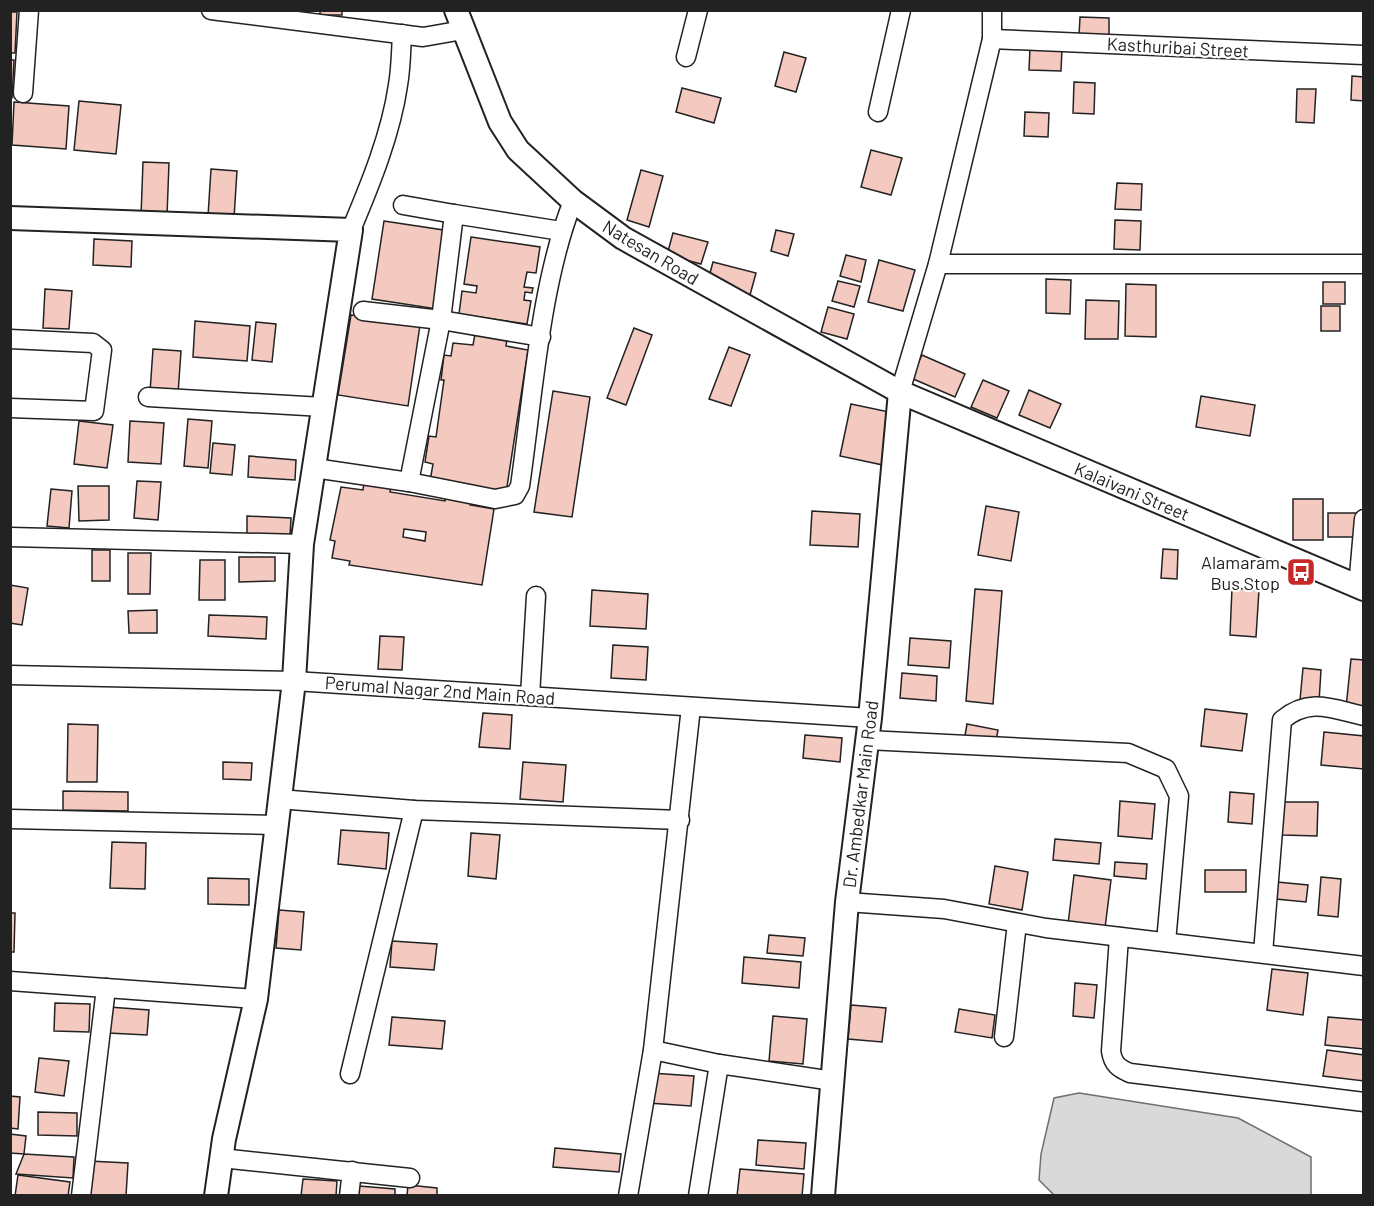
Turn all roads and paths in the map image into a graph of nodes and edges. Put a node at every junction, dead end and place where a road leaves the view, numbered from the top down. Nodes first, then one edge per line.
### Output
1 (29, 10) edge
2 (210, 10) edge
3 (698, 10) edge
4 (901, 10) edge
5 (992, 10) edge
6 (460, 20) edge
7 (402, 34) junction
8 (992, 39) junction
9 (1364, 55) edge
10 (686, 57) dead end
11 (23, 93) dead end
12 (878, 112) dead end
13 (573, 201) junction
14 (403, 205) dead end
15 (454, 214) junction
16 (10, 218) edge
17 (351, 230) junction
18 (561, 231) junction
19 (938, 264) junction
20 (1364, 264) edge
21 (363, 310) dead end
22 (441, 321) junction
23 (541, 337) junction
24 (10, 339) edge
25 (900, 392) junction
26 (148, 397) dead end
27 (323, 407) junction
28 (10, 408) edge
29 (314, 468) junction
30 (410, 482) junction
31 (1364, 519) edge
32 (10, 537) edge
33 (302, 544) junction
34 (1361, 588) edge
35 (536, 596) dead end
36 (10, 675) edge
37 (294, 681) junction
38 (530, 696) junction
39 (691, 707) junction
40 (1364, 716) edge
41 (868, 729) junction
42 (279, 799) junction
43 (414, 810) junction
44 (10, 819) edge
45 (680, 820) junction
46 (275, 825) junction
47 (848, 902) junction
48 (1017, 923) junction
49 (1119, 937) junction
50 (1166, 942) junction
51 (1263, 953) junction
52 (1364, 966) edge
53 (10, 981) edge
54 (106, 988) junction
55 (256, 999) junction
56 (1004, 1037) dead end
57 (653, 1050) junction
58 (719, 1064) junction
59 (350, 1074) dead end
60 (833, 1081) junction
61 (1364, 1102) edge
62 (221, 1158) junction
63 (352, 1171) junction
64 (410, 1178) dead end
65 (81, 1196) edge
66 (216, 1196) edge
67 (350, 1196) edge
68 (628, 1196) edge
69 (698, 1196) edge
70 (823, 1196) edge

1 - 11 street
2 - 7 street
3 - 10 street
4 - 12 street
5 - 8 street
6 - 7 street
6 - 13 street, Natesan Road
7 - 17 street
8 - 9 street, Kasthuribai Street
8 - 19 street
13 - 18 street
13 - 25 street, Natesan Road
14 - 15 street
15 - 18 street
15 - 22 street
16 - 17 street
17 - 27 street
18 - 23 street
19 - 20 street
19 - 25 street
21 - 22 street
22 - 23 street
22 - 30 street
23 - 30 street
24 - 28 street
25 - 34 street, Kalaivani Street
25 - 41 street, Dr. Ambedkar Main Road
26 - 27 street
27 - 29 street
29 - 30 street
29 - 33 street
31 - 34 street
32 - 33 street
33 - 37 street
35 - 38 street
36 - 37 street, Perumal Nagar 2nd Main Road
37 - 38 street, Perumal Nagar 2nd Main Road
37 - 42 street
38 - 39 street, Perumal Nagar 2nd Main Road
39 - 41 street, Perumal Nagar 2nd Main Road
39 - 45 street
40 - 51 street
41 - 47 street, Dr. Ambedkar Main Road
41 - 50 street, Perumal Nagar 2nd Main Road
42 - 43 street
42 - 46 street
43 - 45 street
43 - 59 street
44 - 46 street
45 - 57 street
46 - 55 street
47 - 48 street
47 - 60 street, Dr. Ambedkar Main Road
48 - 49 street
48 - 56 street
49 - 50 street
49 - 61 street
50 - 51 street
51 - 52 street
53 - 54 street
54 - 55 street
54 - 65 street
55 - 62 street
57 - 58 street
57 - 68 street
58 - 60 street
58 - 69 street
60 - 70 street, Dr. Ambedkar Main Road
62 - 63 street
62 - 66 street
63 - 64 street
63 - 67 street

